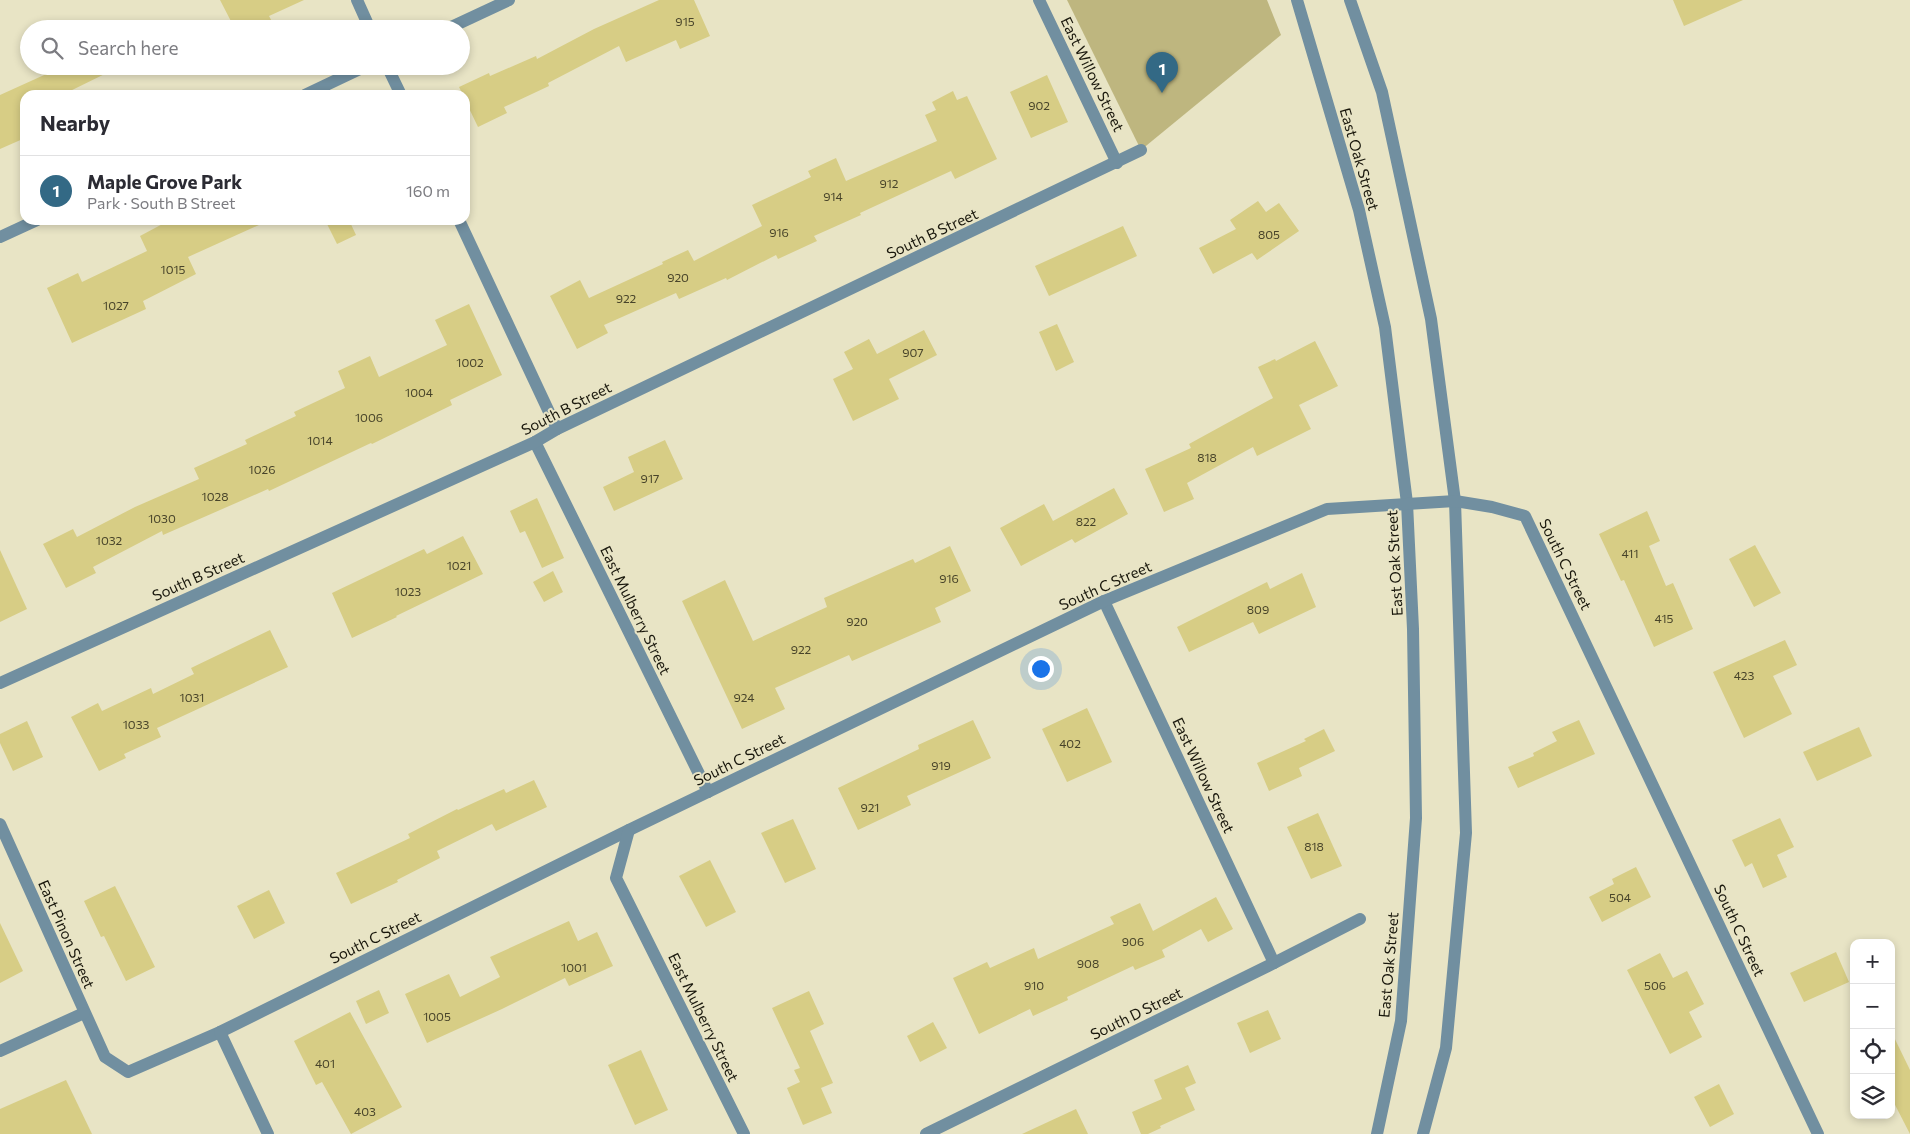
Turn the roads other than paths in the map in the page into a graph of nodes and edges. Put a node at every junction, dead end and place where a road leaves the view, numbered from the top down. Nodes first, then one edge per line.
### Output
1 (357, 0) edge
2 (509, 0) edge
3 (1039, 0) edge
4 (1297, 0) edge
5 (1350, 0) edge
6 (366, 20) edge
7 (466, 20) edge
8 (347, 75) edge
9 (391, 75) edge
10 (316, 90) edge
11 (399, 90) edge
12 (1142, 150) dead end
13 (1117, 162) junction
14 (27, 225) edge
15 (461, 225) edge
16 (0, 238) edge
17 (557, 429) junction
18 (535, 442) junction
19 (1455, 500) junction
20 (1407, 503) junction
21 (1104, 601) junction
22 (0, 683) edge
23 (708, 792) junction
24 (0, 824) edge
25 (629, 830) junction
26 (1360, 918) dead end
27 (1274, 963) junction
28 (84, 1013) junction
29 (220, 1032) junction
30 (0, 1051) edge
31 (105, 1057) joint
32 (268, 1134) edge
33 (744, 1134) edge
34 (926, 1134) edge
35 (1377, 1134) edge
36 (1423, 1134) edge
37 (1818, 1134) edge

1 - 6 street
2 - 7 street
3 - 13 street, East Willow Street
4 - 20 street, East Oak Street
5 - 19 street
8 - 10 street
9 - 11 street
12 - 13 street, South B Street
13 - 17 street, South B Street
14 - 16 street
15 - 17 street
17 - 18 street, South B Street
18 - 22 street, South B Street
18 - 23 street, East Mulberry Street
19 - 20 street, South C Street
19 - 36 street
19 - 37 street, South C Street
20 - 21 street, South C Street
20 - 35 street, East Oak Street
21 - 23 street, South C Street
21 - 27 street, East Willow Street
23 - 25 street, South C Street
24 - 28 street, East Pinon Street
25 - 29 street, South C Street
25 - 33 street, East Mulberry Street
26 - 27 street, South D Street
27 - 34 street, South D Street
28 - 30 street
28 - 31 street, East Pinon Street
29 - 31 street, South C Street
29 - 32 street

